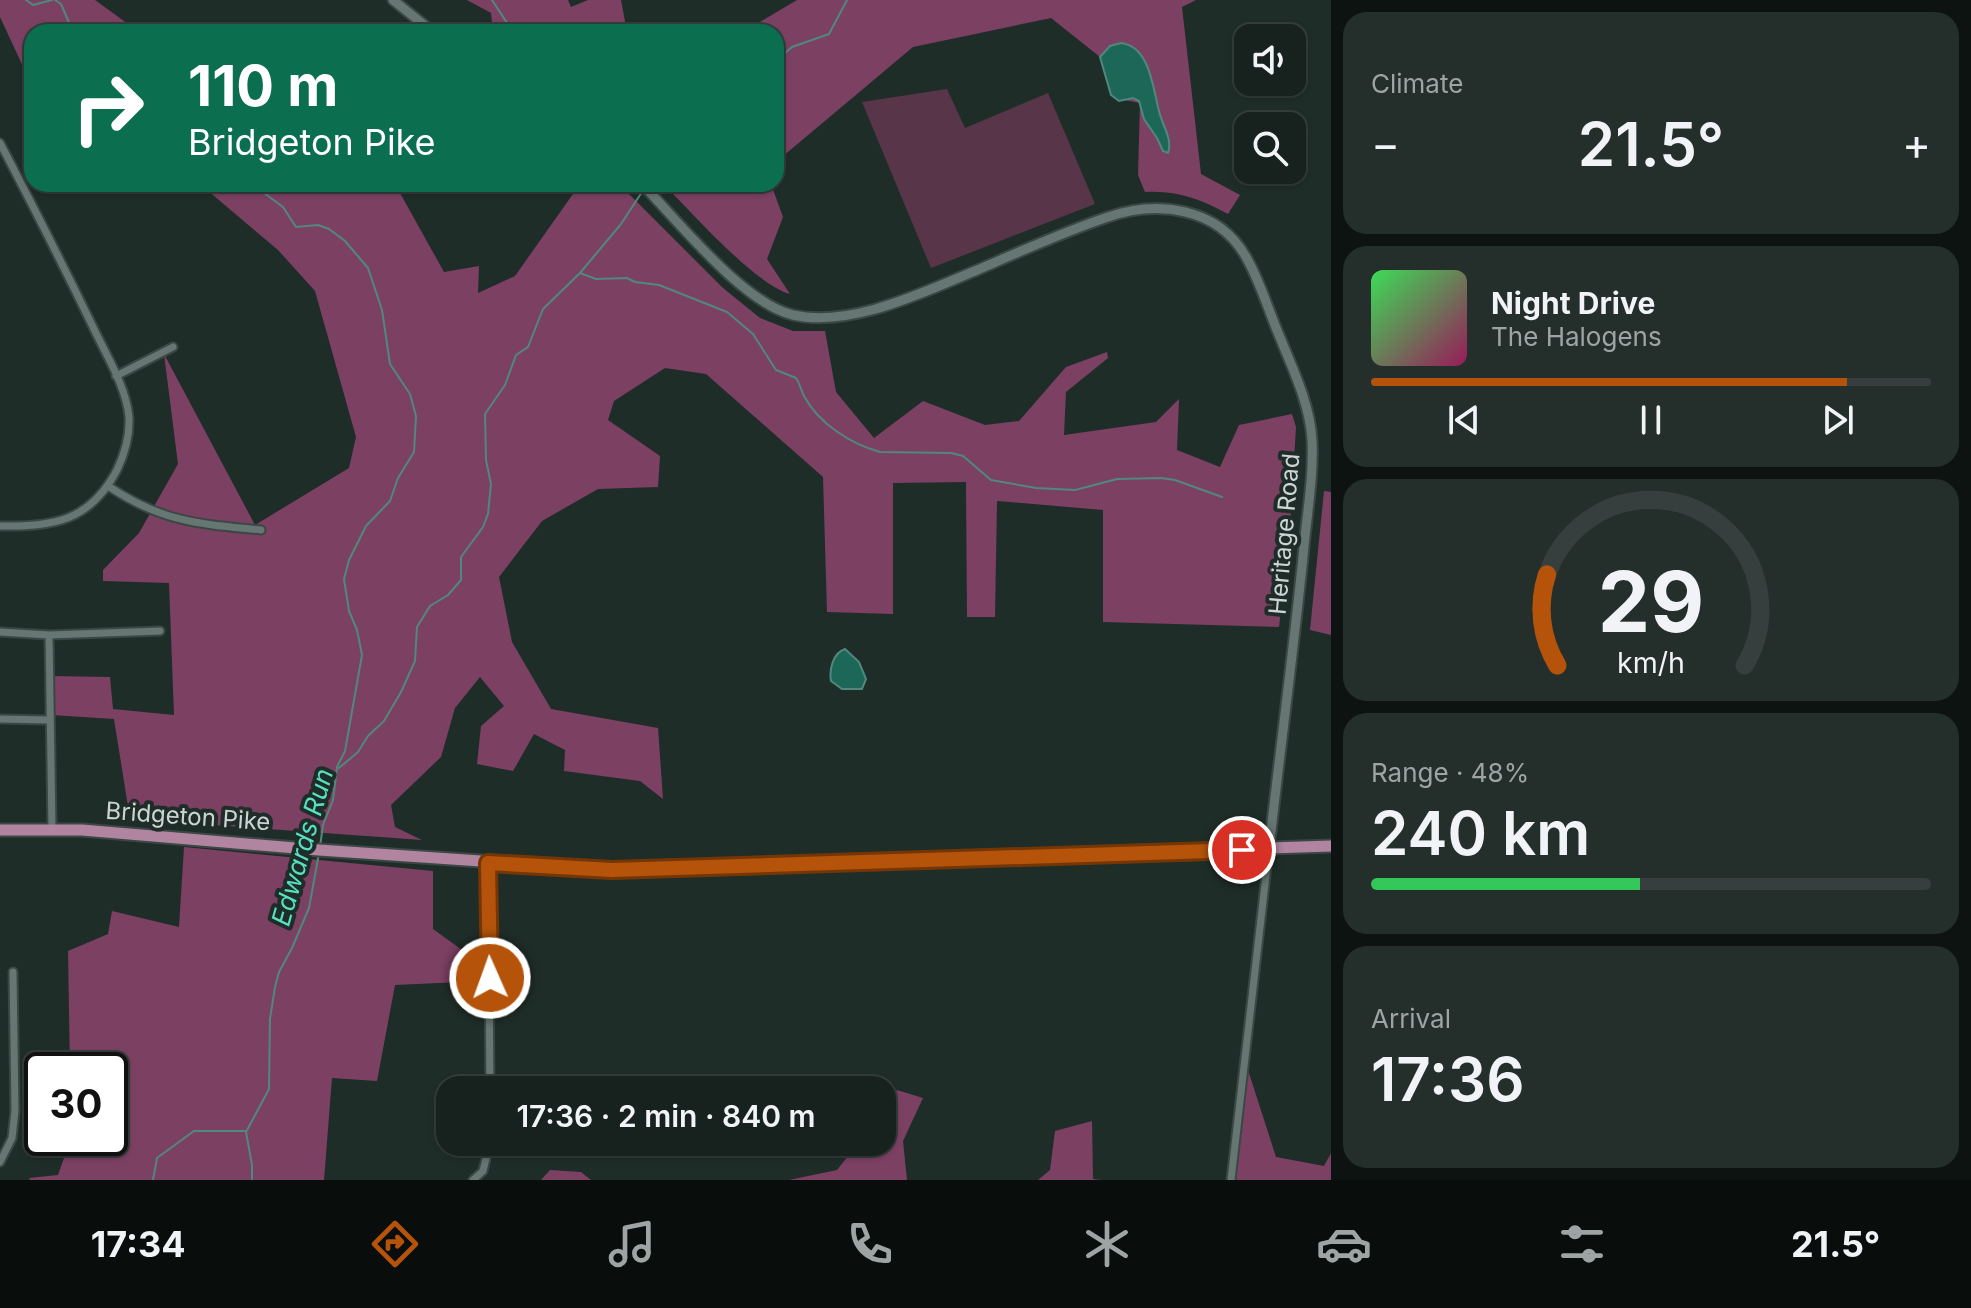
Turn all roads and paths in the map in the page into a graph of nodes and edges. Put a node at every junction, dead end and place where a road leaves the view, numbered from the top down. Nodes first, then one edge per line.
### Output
1 (393, 0) edge
2 (423, 24) edge
3 (0, 143) edge
4 (24, 191) edge
5 (24, 192) edge
6 (650, 192) edge
7 (173, 347) dead end
8 (116, 376) junction
9 (108, 486) junction
10 (0, 526) edge
11 (261, 530) dead end
12 (160, 631) dead end
13 (0, 632) edge
14 (49, 635) junction
15 (0, 719) edge
16 (49, 720) junction
17 (52, 829) junction
18 (0, 830) edge
19 (1331, 846) edge
20 (1269, 849) junction
21 (488, 863) junction
22 (13, 972) dead end
23 (0, 1011) edge
24 (13, 1011) junction
25 (490, 1076) edge
26 (487, 1156) edge
27 (0, 1162) edge
28 (473, 1180) edge
29 (1231, 1180) edge

1 - 2 street
3 - 4 street
5 - 8 street
6 - 20 street, Heritage Road
7 - 8 street
8 - 9 street
9 - 10 street
9 - 11 street
12 - 14 street
13 - 14 street
14 - 16 street
15 - 16 street
16 - 17 street
17 - 18 main road, Bridgeton Pike
17 - 21 main road, Bridgeton Pike
19 - 20 main road, Bridgeton Pike
20 - 21 main road, Bridgeton Pike
20 - 29 street, Heritage Road
21 - 25 street
22 - 24 street
23 - 24 street
24 - 27 street
26 - 28 street

